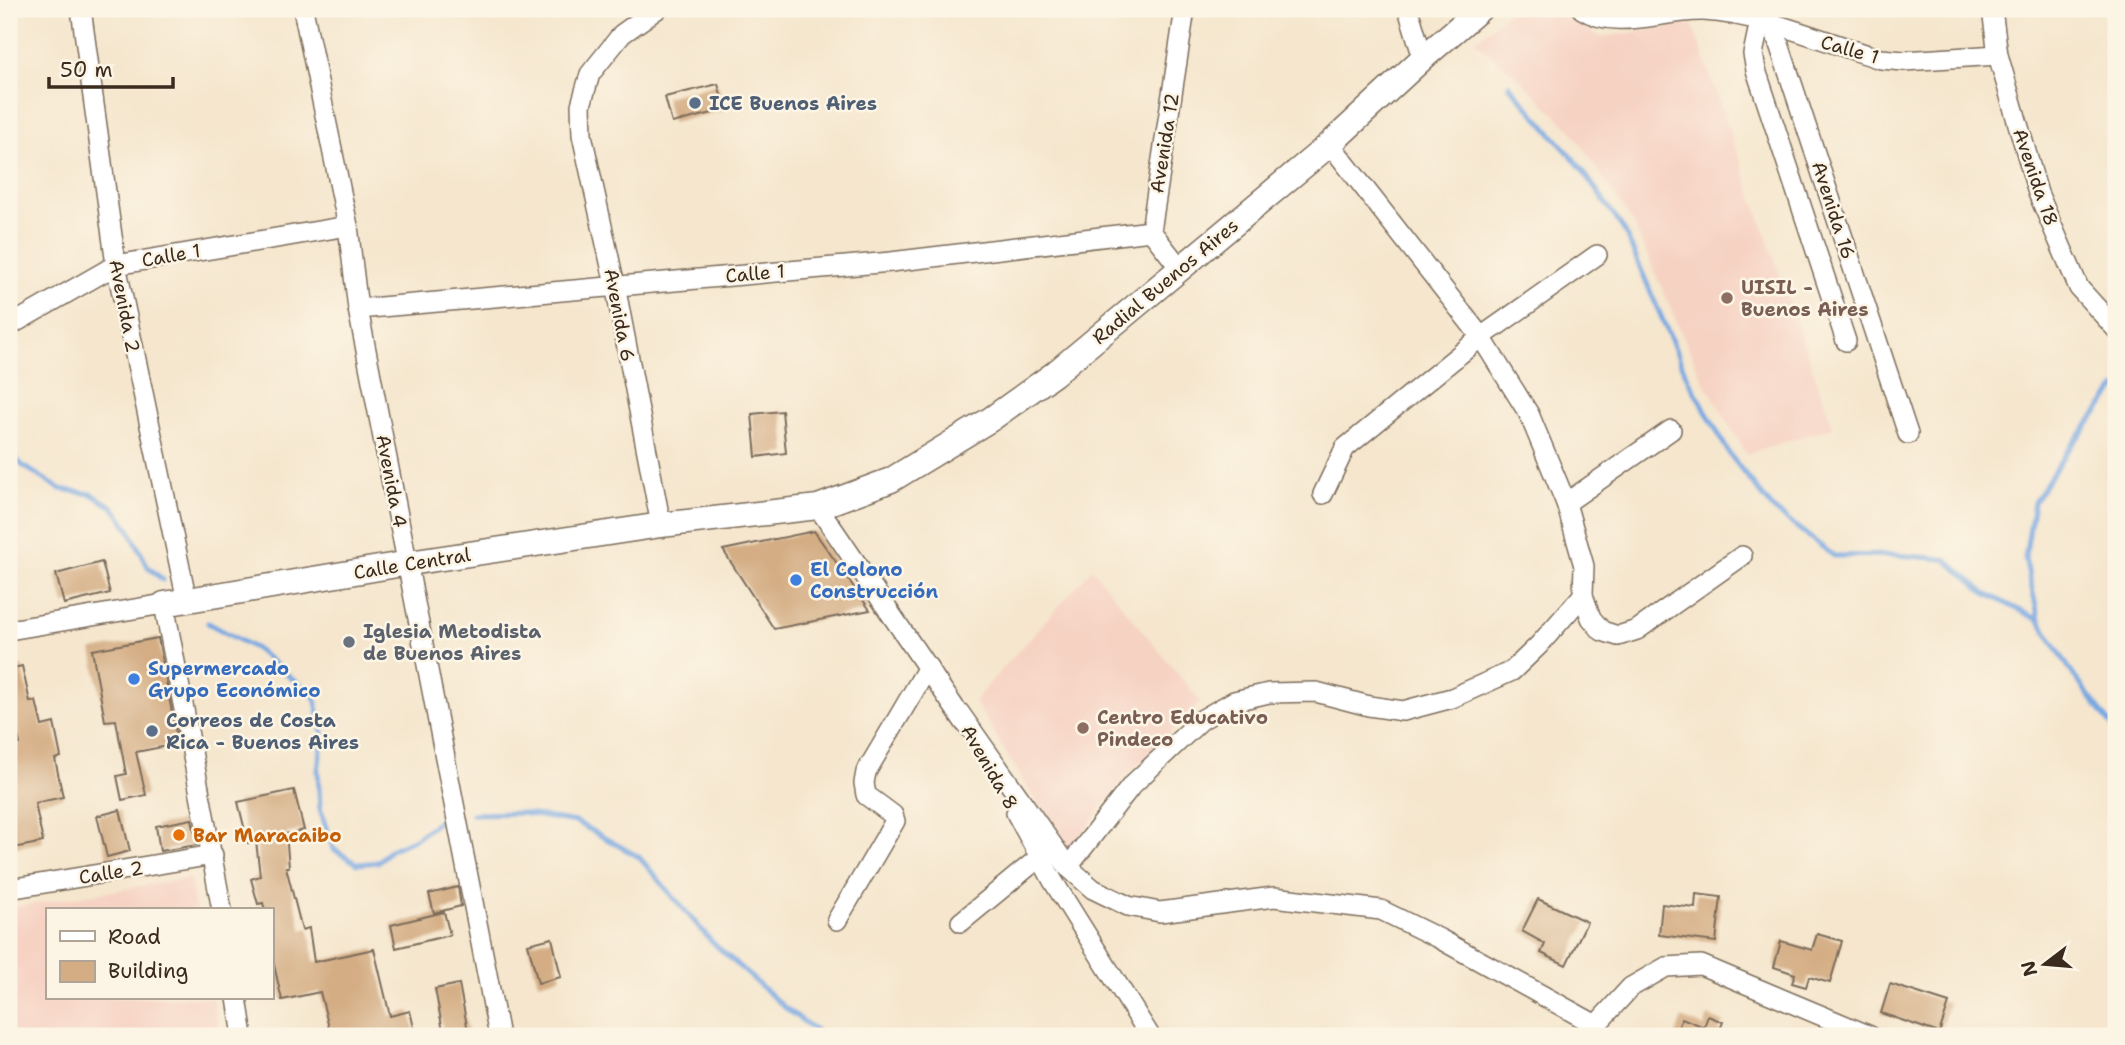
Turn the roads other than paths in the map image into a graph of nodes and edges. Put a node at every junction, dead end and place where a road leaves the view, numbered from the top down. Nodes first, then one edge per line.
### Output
1 (80, 9) edge
2 (303, 9) edge
3 (642, 9) edge
4 (657, 9) edge
5 (1185, 9) edge
6 (1408, 9) edge
7 (1480, 9) edge
8 (1582, 9) edge
9 (1992, 9) edge
10 (1759, 19) edge
11 (622, 34) junction
12 (1997, 55) junction
13 (1423, 58) junction
14 (1330, 144) junction
15 (348, 226) junction
16 (1151, 231) junction
17 (1597, 255) dead end
18 (116, 265) junction
19 (1180, 268) junction
20 (615, 285) junction
21 (358, 309) junction
22 (9, 326) edge
23 (2116, 329) edge
24 (1481, 337) junction
25 (1846, 341) dead end
26 (1671, 430) dead end
27 (1908, 434) dead end
28 (1323, 494) dead end
29 (1566, 503) junction
30 (818, 507) junction
31 (661, 525) junction
32 (1742, 556) dead end
33 (409, 563) junction
34 (1583, 595) junction
35 (175, 602) junction
36 (9, 630) edge
37 (928, 667) junction
38 (959, 712) junction
39 (213, 855) junction
40 (1041, 856) junction
41 (1068, 867) junction
42 (9, 889) edge
43 (222, 908) edge
44 (837, 919) dead end
45 (961, 922) dead end
46 (237, 1000) edge
47 (1595, 1031) edge
48 (243, 1036) edge
49 (499, 1036) edge
50 (1150, 1036) edge
51 (1870, 1036) edge

1 - 18 street, Avenida 2
2 - 15 street, Avenida 4
3 - 11 street
4 - 11 street
5 - 16 street, Avenida 12
6 - 13 street
7 - 13 main road, Radial Buenos Aires
8 - 10 street, Calle 1
9 - 12 street, Avenida 18
10 - 12 street, Calle 1
10 - 25 street
10 - 27 street, Avenida 16
11 - 20 street, Avenida 6
12 - 23 street, Avenida 18
13 - 14 main road, Radial Buenos Aires
14 - 19 main road, Radial Buenos Aires
14 - 24 street
15 - 18 street, Calle 1
15 - 21 street, Avenida 4
16 - 19 street
16 - 20 street, Calle 1
17 - 24 street
18 - 22 street, Calle 1
18 - 35 street, Avenida 2
19 - 30 main road, Radial Buenos Aires
20 - 21 street, Calle 1
20 - 31 street, Avenida 6
21 - 33 street, Avenida 4
24 - 28 street
24 - 29 street
26 - 29 street
29 - 34 street
30 - 31 main road, Calle Central
30 - 37 street, Avenida 8
31 - 33 main road, Calle Central
32 - 34 street
33 - 35 main road, Calle Central
33 - 49 street, Avenida 4
34 - 41 street
35 - 36 street, Calle Central
35 - 39 street, Avenida 2
37 - 38 street, Avenida 8
37 - 44 street
38 - 40 street, Avenida 8
38 - 41 street
39 - 42 street, Calle 2
39 - 43 street, Avenida 2
40 - 45 street
40 - 50 street, Avenida 8
41 - 47 street
46 - 48 street
47 - 51 street

